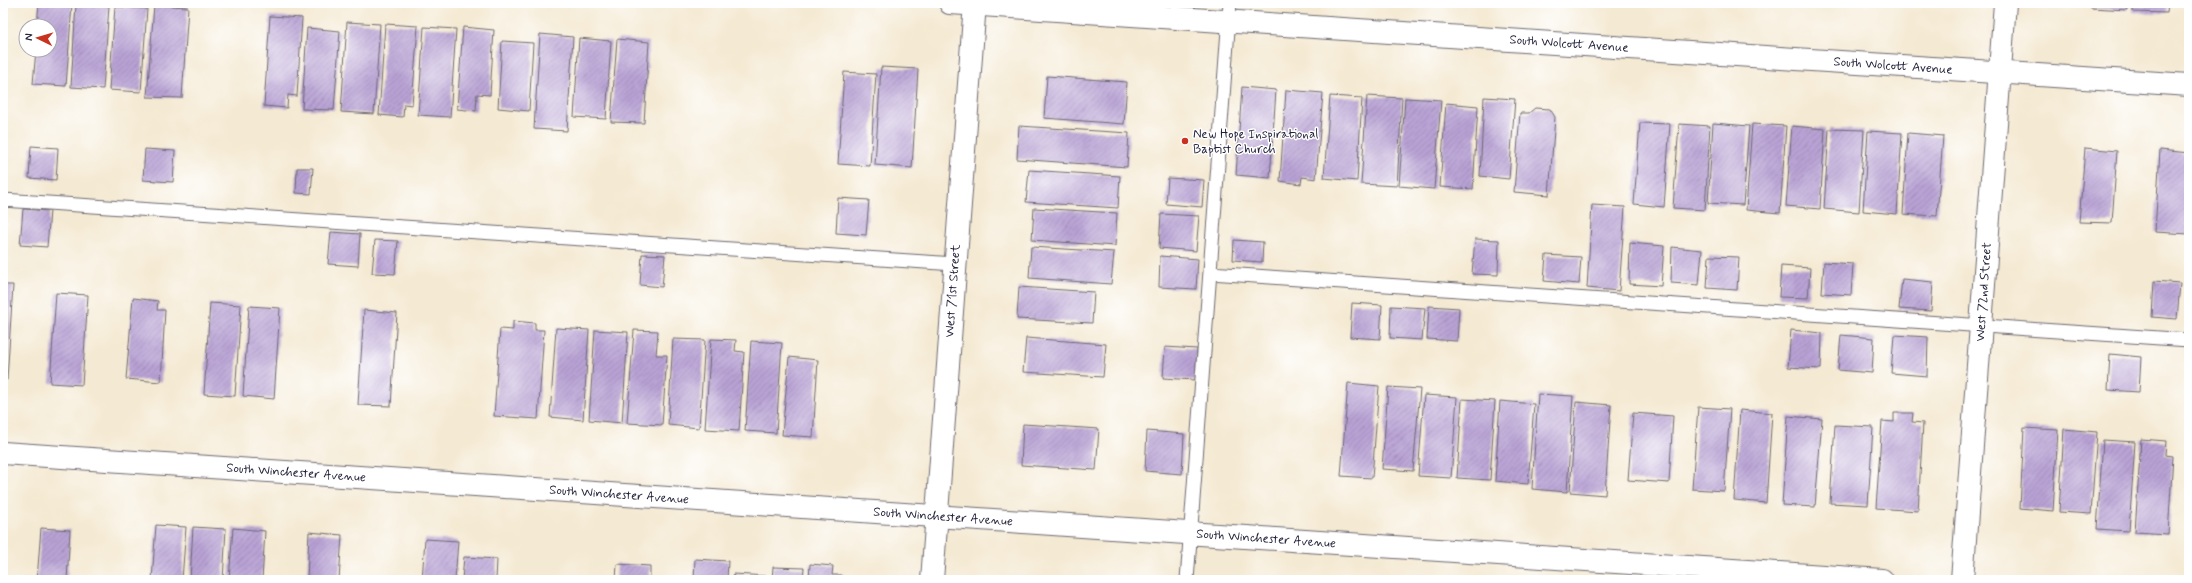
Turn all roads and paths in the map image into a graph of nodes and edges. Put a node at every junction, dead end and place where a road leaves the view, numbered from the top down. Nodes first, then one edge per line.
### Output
1 (950, 3) edge
2 (2005, 3) edge
3 (975, 4) edge
4 (1230, 12) edge
5 (2000, 73) junction
6 (2189, 85) edge
7 (3, 200) edge
8 (955, 264) junction
9 (1210, 273) junction
10 (1981, 326) junction
11 (2189, 340) edge
12 (3, 453) edge
13 (937, 517) junction
14 (1191, 534) junction
15 (932, 580) edge
16 (1187, 580) edge
17 (1882, 580) edge
18 (1962, 580) edge

1 - 3 street, South Wolcott Avenue
2 - 5 street, West 72nd Street
3 - 4 street, South Wolcott Avenue
3 - 8 street, West 71st Street
4 - 5 street, South Wolcott Avenue
4 - 9 lane
5 - 6 street, South Wolcott Avenue
5 - 10 street, West 72nd Street
7 - 8 lane
8 - 13 street, West 71st Street
9 - 10 lane
9 - 14 lane
10 - 11 lane
10 - 18 street, West 72nd Street
12 - 13 street, South Winchester Avenue
13 - 14 street, South Winchester Avenue
13 - 15 street, West 71st Street
14 - 16 lane
14 - 17 street, South Winchester Avenue

